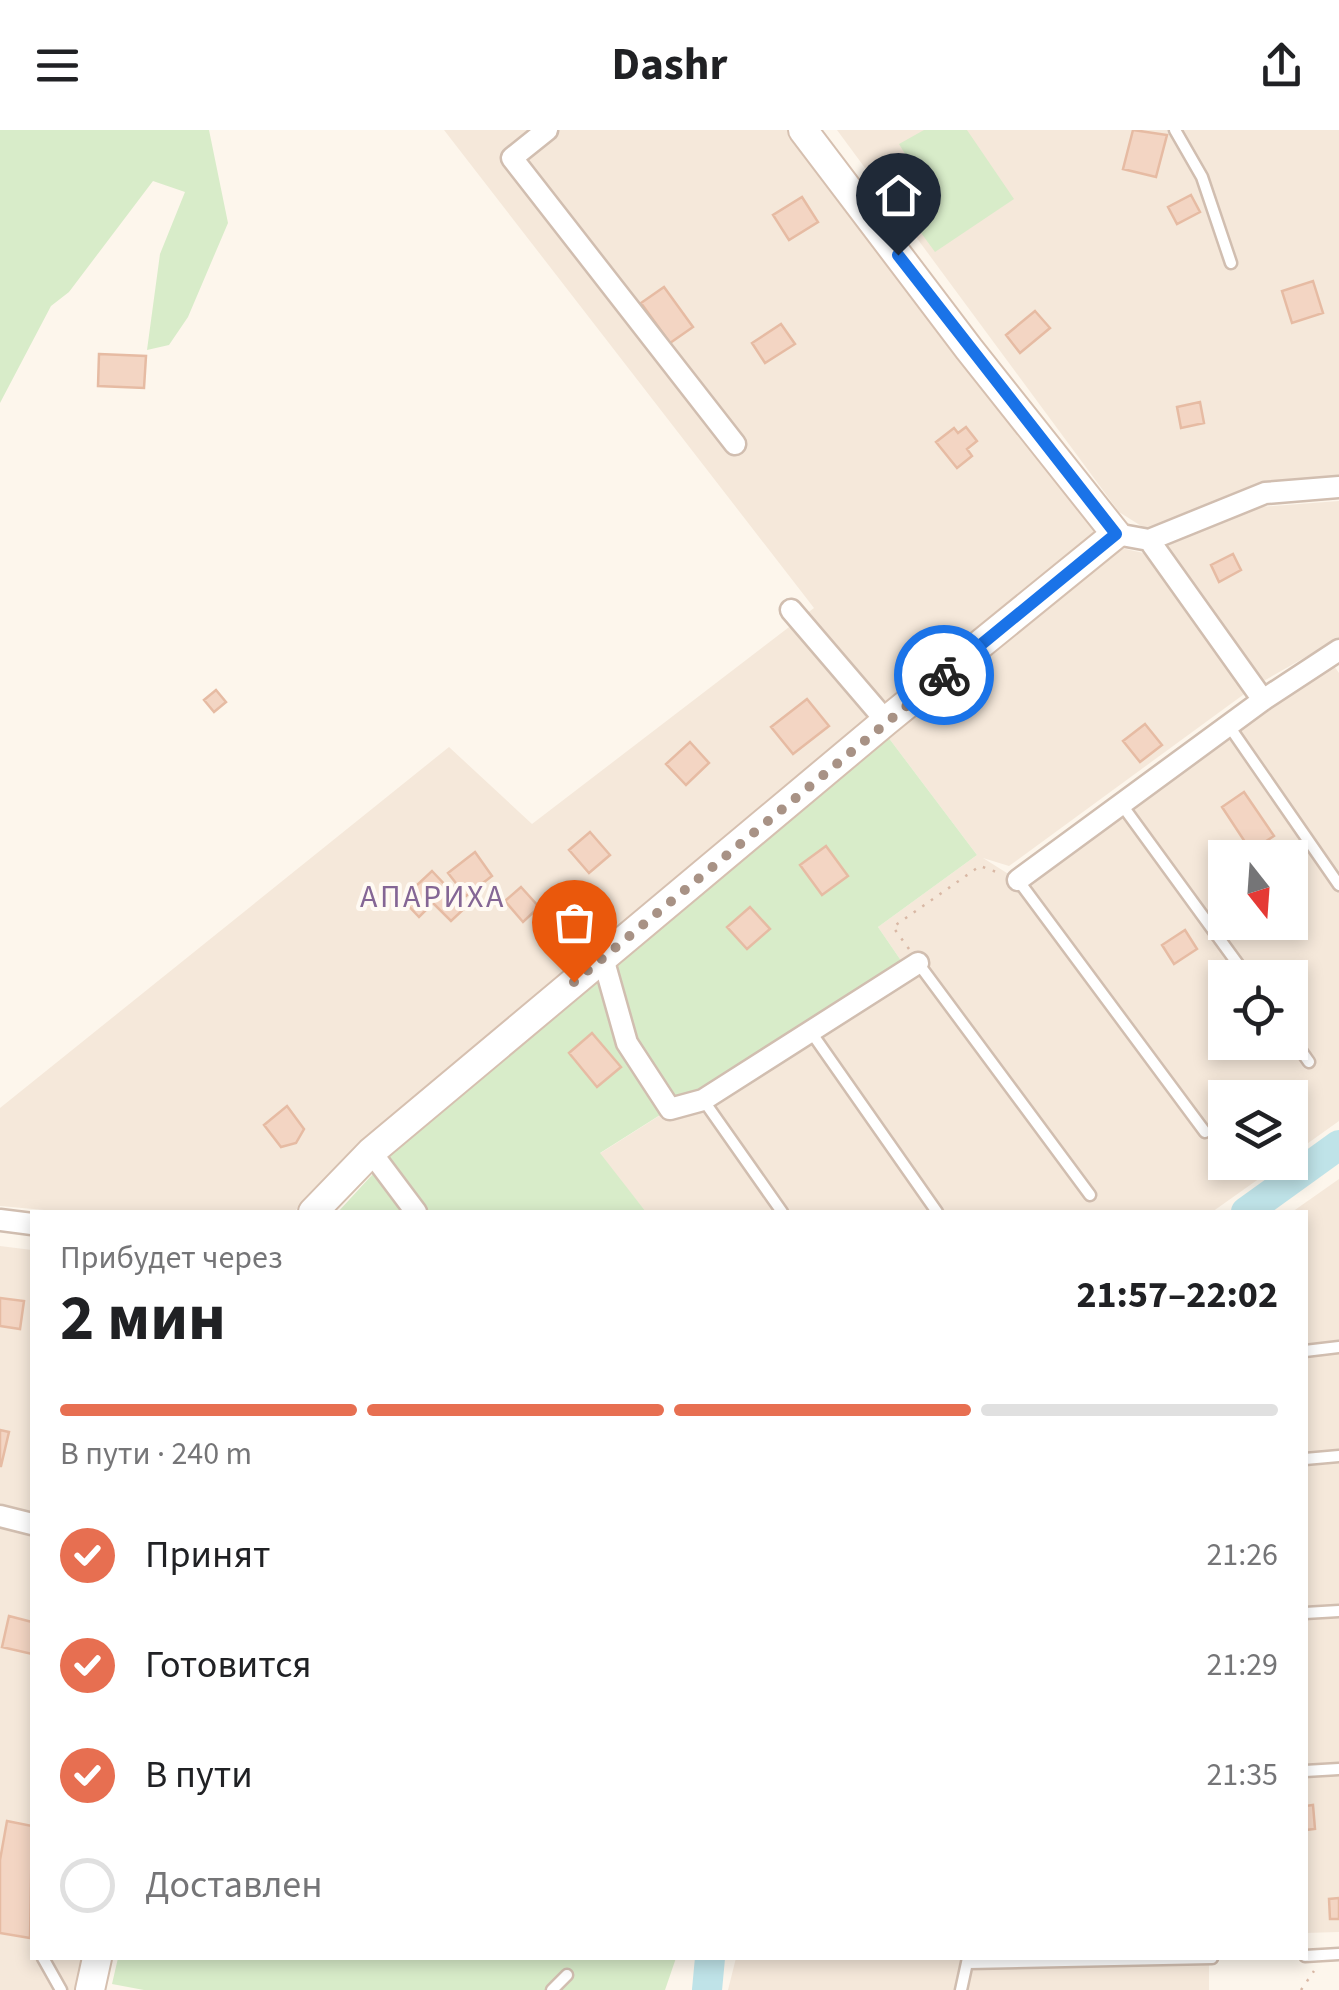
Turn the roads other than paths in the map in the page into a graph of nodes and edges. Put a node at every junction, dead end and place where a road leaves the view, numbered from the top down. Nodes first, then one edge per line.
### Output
1 (547, 130) edge
2 (803, 130) edge
3 (1175, 130) edge
4 (1230, 263) dead end
5 (735, 444) dead end
6 (1339, 487) edge
7 (1116, 534) junction
8 (1149, 540) junction
9 (791, 610) dead end
10 (1337, 655) edge
11 (1263, 700) junction
12 (886, 722) junction
13 (1228, 725) junction
14 (1121, 804) junction
15 (1018, 880) joint
16 (1339, 885) edge
17 (604, 958) junction
18 (1235, 960) edge
19 (918, 963) joint
20 (811, 1032) junction
21 (1308, 1059) edge
22 (1310, 1062) dead end
23 (703, 1100) junction
24 (1205, 1132) dead end
25 (372, 1152) junction
26 (1090, 1195) dead end
27 (315, 1210) edge
28 (415, 1210) edge
29 (781, 1210) edge
30 (936, 1210) edge
31 (0, 1220) edge
32 (30, 1224) edge
33 (1339, 1347) edge
34 (1308, 1351) edge
35 (1339, 1456) edge
36 (1308, 1459) edge
37 (0, 1516) edge
38 (30, 1524) edge
39 (1339, 1610) edge
40 (1308, 1613) edge
41 (1339, 1769) edge
42 (1308, 1771) edge
43 (1339, 1954) edge
44 (1308, 1956) edge
45 (45, 1960) edge
46 (97, 1960) edge
47 (968, 1960) edge
48 (567, 1975) dead end
49 (60, 1990) edge
50 (90, 1990) edge
51 (552, 1990) edge
52 (961, 1990) edge

1 - 5 street
2 - 7 street
3 - 4 lane
6 - 8 street
7 - 8 street
7 - 12 street
8 - 11 street
9 - 12 street
10 - 11 street
11 - 13 street
12 - 17 street
13 - 14 street
13 - 16 lane
14 - 15 street
14 - 18 lane
15 - 24 lane
17 - 23 street
17 - 25 street
19 - 20 street
19 - 26 lane
20 - 23 street
20 - 30 lane
21 - 22 lane
23 - 29 lane
25 - 27 street
25 - 28 street
31 - 32 street
33 - 34 lane
35 - 36 lane
37 - 38 street
39 - 40 lane
41 - 42 lane
43 - 44 lane
45 - 49 lane
46 - 50 street
47 - 52 lane
48 - 51 lane

